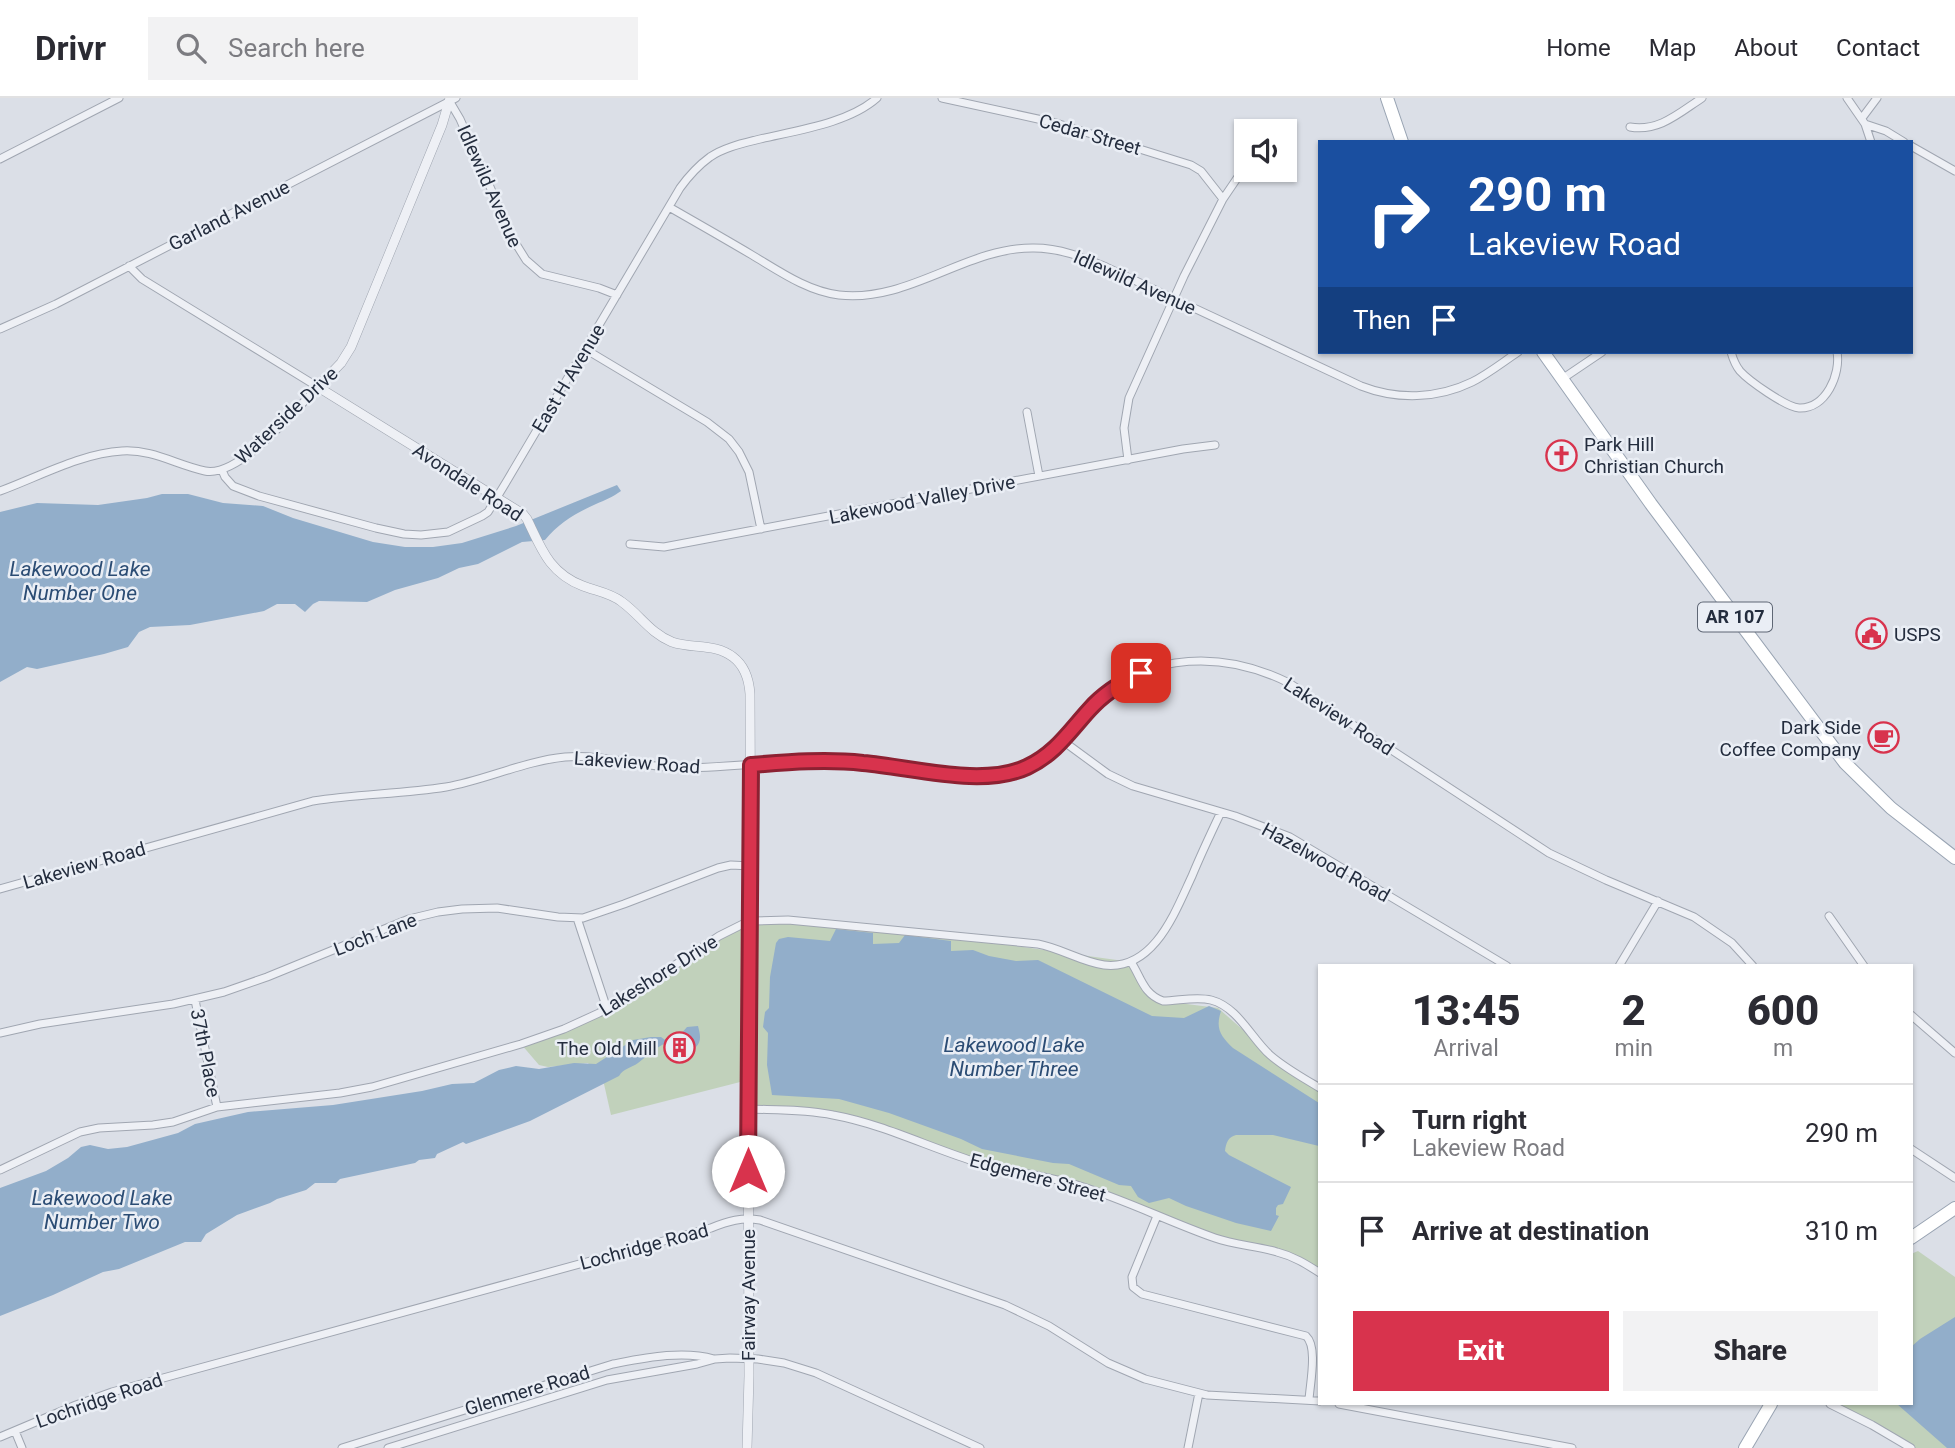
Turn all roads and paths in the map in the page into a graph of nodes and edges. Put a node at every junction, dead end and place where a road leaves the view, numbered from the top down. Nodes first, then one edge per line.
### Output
1 (119, 98) edge
2 (877, 98) edge
3 (942, 98) edge
4 (1387, 98) edge
5 (1702, 98) edge
6 (1847, 98) edge
7 (1877, 98) edge
8 (452, 99) edge
9 (1863, 121) junction
10 (1630, 127) dead end
11 (1401, 140) edge
12 (1870, 140) edge
13 (1901, 140) edge
14 (1913, 147) edge
15 (0, 159) edge
16 (1955, 171) edge
17 (1234, 182) edge
18 (1223, 199) junction
19 (670, 206) junction
20 (128, 266) junction
21 (617, 295) junction
22 (1174, 299) junction
23 (0, 329) edge
24 (585, 349) junction
25 (1515, 354) edge
26 (1544, 354) edge
27 (1599, 354) edge
28 (1732, 354) edge
29 (1838, 354) edge
30 (1562, 379) junction
31 (318, 387) junction
32 (1027, 412) dead end
33 (1215, 445) dead end
34 (1128, 460) junction
35 (222, 470) junction
36 (1039, 477) junction
37 (0, 491) edge
38 (497, 497) junction
39 (761, 529) junction
40 (630, 544) dead end
41 (1063, 741) junction
42 (751, 765) junction
43 (1221, 812) junction
44 (1955, 858) edge
45 (751, 866) junction
46 (0, 889) edge
47 (1658, 901) junction
48 (1829, 916) dead end
49 (577, 918) junction
50 (751, 923) junction
51 (1131, 962) junction
52 (1504, 964) edge
53 (1620, 964) edge
54 (1751, 964) edge
55 (1863, 964) edge
56 (195, 1000) junction
57 (607, 1009) junction
58 (1913, 1016) edge
59 (0, 1033) edge
60 (1955, 1053) edge
61 (1318, 1087) edge
62 (217, 1107) junction
63 (748, 1109) junction
64 (1913, 1150) edge
65 (0, 1170) edge
66 (1955, 1178) edge
67 (1955, 1208) edge
68 (1157, 1216) junction
69 (748, 1219) junction
70 (1913, 1237) edge
71 (1318, 1272) edge
72 (715, 1359) junction
73 (749, 1359) junction
74 (1199, 1394) junction
75 (1308, 1400) junction
76 (1318, 1401) edge
77 (1344, 1405) edge
78 (1770, 1405) edge
79 (1832, 1405) edge
80 (15, 1431) junction
81 (0, 1437) edge
82 (22, 1448) edge
83 (342, 1448) edge
84 (388, 1448) edge
85 (747, 1448) edge
86 (980, 1448) edge
87 (1188, 1448) edge
88 (1572, 1448) edge
89 (1745, 1448) edge
90 (1911, 1448) edge

1 - 15 street
2 - 19 street, East H Avenue
3 - 18 street, Cedar Street
4 - 11 main road
5 - 10 street
6 - 9 street
7 - 9 street
8 - 20 street, Garland Avenue
8 - 21 street, Idlewild Avenue
8 - 31 street, Waterside Drive
9 - 12 street
9 - 13 street
14 - 16 street
17 - 18 street
18 - 22 street
19 - 21 street, East H Avenue
19 - 22 street, Idlewild Avenue
20 - 23 street, Garland Avenue
20 - 31 street, Avondale Road
21 - 24 street, East H Avenue
22 - 25 street, Idlewild Avenue
22 - 34 street
24 - 38 street, East H Avenue
24 - 39 street
26 - 30 main road, AR 107
27 - 30 street
28 - 29 street
30 - 44 main road, AR 107
31 - 35 street, Waterside Drive
31 - 38 street, Avondale Road
32 - 36 street
33 - 34 street, Lakewood Valley Drive
34 - 36 street, Lakewood Valley Drive
35 - 37 street, Waterside Drive
35 - 38 street, East H Avenue
36 - 39 street, Lakewood Valley Drive
38 - 42 street, Avondale Road
39 - 40 street, Lakewood Valley Drive
41 - 42 street, Lakeview Road
41 - 43 street, Hazelwood Road
41 - 47 street, Lakeview Road
42 - 45 street, Fairway Avenue
42 - 46 street, Lakeview Road
43 - 51 street
43 - 52 street, Hazelwood Road
45 - 49 street, Loch Lane
45 - 50 street, Fairway Avenue
47 - 53 street
47 - 54 street, Lakeview Road
48 - 55 street
49 - 56 street, Loch Lane
49 - 57 street
50 - 51 street, Lakeshore Drive
50 - 57 street, Lakeshore Drive
50 - 63 street, Fairway Avenue
51 - 61 street
56 - 59 street, Loch Lane
56 - 62 street, 37th Place
57 - 62 street, Lakeshore Drive
58 - 60 street
62 - 65 street, Lakeshore Drive
63 - 68 street, Edgemere Street
63 - 69 street, Fairway Avenue
64 - 66 street
67 - 70 main road
68 - 71 street, Edgemere Street
68 - 75 street
69 - 73 street, Fairway Avenue
69 - 74 street, Lochridge Road
69 - 80 street, Lochridge Road
72 - 73 street, Glenmere Road
72 - 83 street, Glenmere Road
72 - 84 street, Glenmere Road
73 - 85 street, Fairway Avenue
73 - 86 street, Glenmere Road
74 - 75 street, Lochridge Road
74 - 87 street
75 - 76 street, Lochridge Road
77 - 88 street
78 - 89 main road
79 - 90 street
80 - 81 street, Lochridge Road
80 - 82 street

